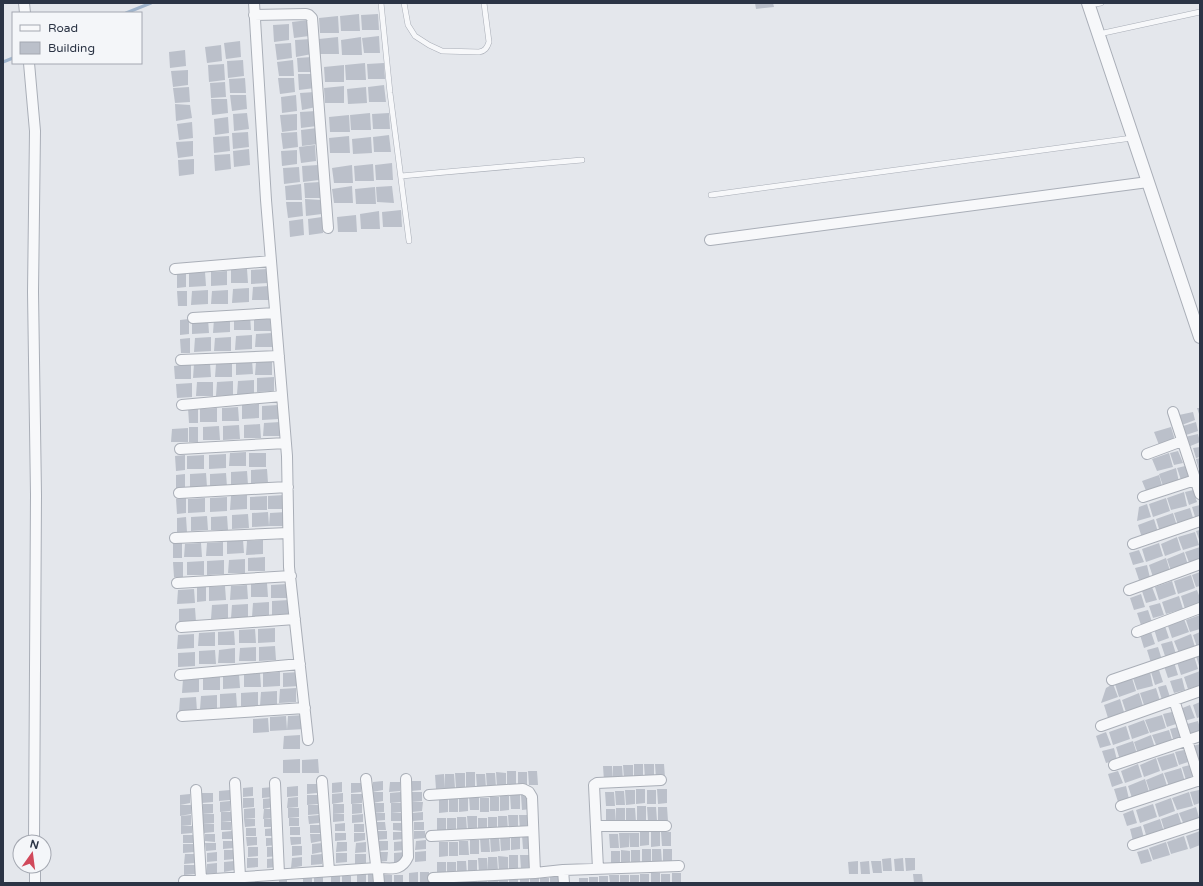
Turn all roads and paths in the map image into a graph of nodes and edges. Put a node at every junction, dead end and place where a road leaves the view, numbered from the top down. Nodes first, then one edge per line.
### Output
1 (254, 3) edge
2 (381, 3) edge
3 (404, 3) edge
4 (484, 3) edge
5 (1101, 3) edge
6 (1088, 4) edge
7 (1200, 12) edge
8 (254, 16) junction
9 (1098, 34) junction
10 (29, 64) edge
11 (1133, 138) junction
12 (582, 160) dead end
13 (401, 176) junction
14 (1148, 182) junction
15 (711, 195) dead end
16 (328, 228) dead end
17 (710, 240) dead end
18 (409, 241) dead end
19 (271, 261) junction
20 (175, 269) dead end
21 (276, 313) junction
22 (192, 318) dead end
23 (1200, 337) edge
24 (279, 356) junction
25 (181, 360) dead end
26 (282, 396) junction
27 (182, 405) dead end
28 (1173, 412) dead end
29 (1182, 441) junction
30 (286, 443) junction
31 (180, 449) dead end
32 (1147, 454) dead end
33 (1195, 480) junction
34 (288, 487) junction
35 (179, 493) dead end
36 (1200, 494) edge
37 (1143, 497) dead end
38 (1200, 521) edge
39 (288, 533) junction
40 (175, 538) dead end
41 (1133, 544) dead end
42 (1200, 564) edge
43 (290, 576) junction
44 (177, 583) dead end
45 (1129, 590) dead end
46 (1200, 608) edge
47 (295, 619) junction
48 (181, 627) dead end
49 (1136, 632) dead end
50 (1200, 650) edge
51 (300, 664) junction
52 (180, 675) dead end
53 (1112, 680) dead end
54 (1200, 691) edge
55 (1174, 700) junction
56 (305, 708) junction
57 (182, 716) dead end
58 (1101, 726) dead end
59 (1200, 736) edge
60 (308, 740) dead end
61 (1187, 740) junction
62 (1114, 764) dead end
63 (406, 779) dead end
64 (366, 780) dead end
65 (661, 780) dead end
66 (1200, 780) edge
67 (322, 782) dead end
68 (234, 783) dead end
69 (275, 784) dead end
70 (196, 790) dead end
71 (429, 795) dead end
72 (1121, 806) dead end
73 (1200, 823) edge
74 (596, 826) junction
75 (666, 826) dead end
76 (533, 831) junction
77 (34, 834) edge
78 (431, 836) dead end
79 (1133, 845) dead end
80 (678, 866) dead end
81 (376, 868) junction
82 (598, 868) junction
83 (563, 870) junction
84 (329, 871) junction
85 (535, 873) junction
86 (279, 874) junction
87 (240, 877) junction
88 (293, 878) edge
89 (433, 878) dead end
90 (201, 880) junction
91 (184, 881) dead end
92 (379, 883) edge
93 (564, 883) edge

1 - 8 street
2 - 13 lane
3 - 4 lane
5 - 6 lane
6 - 9 street
7 - 9 lane
8 - 16 street
8 - 19 street
9 - 11 street
10 - 77 street
11 - 14 street
11 - 15 lane
12 - 13 lane
13 - 18 lane
14 - 17 street
14 - 23 street
19 - 20 street
19 - 21 street
21 - 22 street
21 - 24 street
24 - 25 street
24 - 26 street
26 - 27 street
26 - 30 street
28 - 29 street
29 - 32 street
29 - 33 street
30 - 31 street
30 - 34 street
33 - 36 street
33 - 37 street
34 - 35 street
34 - 39 street
38 - 41 street
39 - 40 street
39 - 43 street
42 - 45 street
43 - 44 street
43 - 47 street
46 - 49 street
47 - 48 street
47 - 51 street
50 - 53 street
51 - 52 street
51 - 56 street
54 - 55 street
55 - 58 street
55 - 61 street
56 - 57 street
56 - 60 street
59 - 61 street
61 - 62 street
61 - 66 street
63 - 81 street
64 - 81 street
65 - 74 street
66 - 72 street
67 - 84 street
68 - 87 street
69 - 86 street
70 - 90 street
71 - 76 street
73 - 79 street
74 - 75 street
74 - 82 street
76 - 78 street
76 - 85 street
80 - 82 street
81 - 84 street
81 - 92 street
82 - 83 street
83 - 85 street
83 - 93 street
84 - 88 street
85 - 89 street
86 - 87 street
86 - 88 street
87 - 90 street
90 - 91 street

